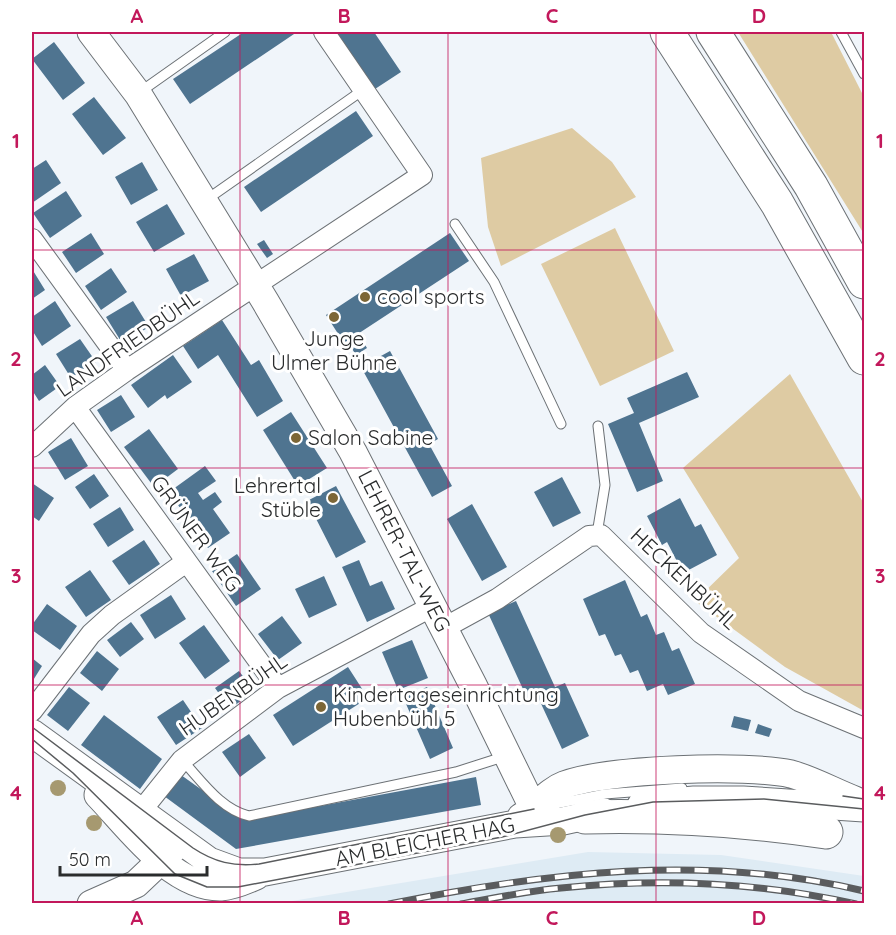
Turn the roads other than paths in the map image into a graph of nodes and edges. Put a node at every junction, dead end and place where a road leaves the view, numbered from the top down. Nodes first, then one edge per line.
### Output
1 (91, 32) edge
2 (225, 32) edge
3 (324, 32) edge
4 (667, 32) edge
5 (713, 32) edge
6 (841, 32) edge
7 (864, 74) edge
8 (138, 94) junction
9 (368, 98) junction
10 (204, 201) junction
11 (454, 224) dead end
12 (32, 239) edge
13 (864, 282) edge
14 (256, 286) junction
15 (864, 358) edge
16 (127, 370) junction
17 (75, 407) junction
18 (561, 424) dead end
19 (598, 426) dead end
20 (32, 447) edge
21 (597, 534) junction
22 (186, 562) junction
23 (439, 617) junction
24 (278, 688) junction
25 (32, 711) edge
26 (864, 728) edge
27 (32, 733) edge
28 (53, 749) junction
29 (508, 755) junction
30 (182, 760) junction
31 (693, 788) dead end
32 (805, 792) dead end
33 (857, 802) edge
34 (141, 811) junction
35 (537, 815) junction
36 (585, 816) junction
37 (826, 832) dead end
38 (181, 841) junction
39 (162, 860) junction
40 (265, 872) junction
41 (91, 903) edge

1 - 8 street, LEHRER-TAL-WEG
2 - 8 lane
3 - 9 street
4 - 15 highway
5 - 13 highway
6 - 7 lane
8 - 10 street, LEHRER-TAL-WEG
9 - 10 lane
9 - 14 street
10 - 14 street, LEHRER-TAL-WEG
11 - 18 lane
12 - 16 street
14 - 16 street, LANDFRIEDBÜHL
14 - 23 street, LEHRER-TAL-WEG
16 - 17 street, LANDFRIEDBÜHL
17 - 20 street, LANDFRIEDBÜHL
17 - 22 street, GRÜNER WEG
19 - 21 lane
21 - 23 street, HECKENBÜHL
21 - 26 street, HECKENBÜHL
22 - 24 street, GRÜNER WEG
22 - 25 street
23 - 24 street, HUBENBÜHL
23 - 29 street, LEHRER-TAL-WEG
24 - 30 street, HUBENBÜHL
27 - 28 street
28 - 34 street, AM BLEICHER HAG
28 - 39 street, AM BLEICHER HAG
29 - 30 lane
29 - 35 street, LEHRER-TAL-WEG
30 - 34 street, HUBENBÜHL
31 - 35 lane
32 - 33 lane
33 - 35 street
33 - 36 street, AM BLEICHER HAG
34 - 38 street, AM BLEICHER HAG
35 - 36 street, AM BLEICHER HAG
35 - 40 street, AM BLEICHER HAG
36 - 37 highway
38 - 39 street
38 - 40 street, AM BLEICHER HAG
39 - 40 street, AM BLEICHER HAG
39 - 41 street

